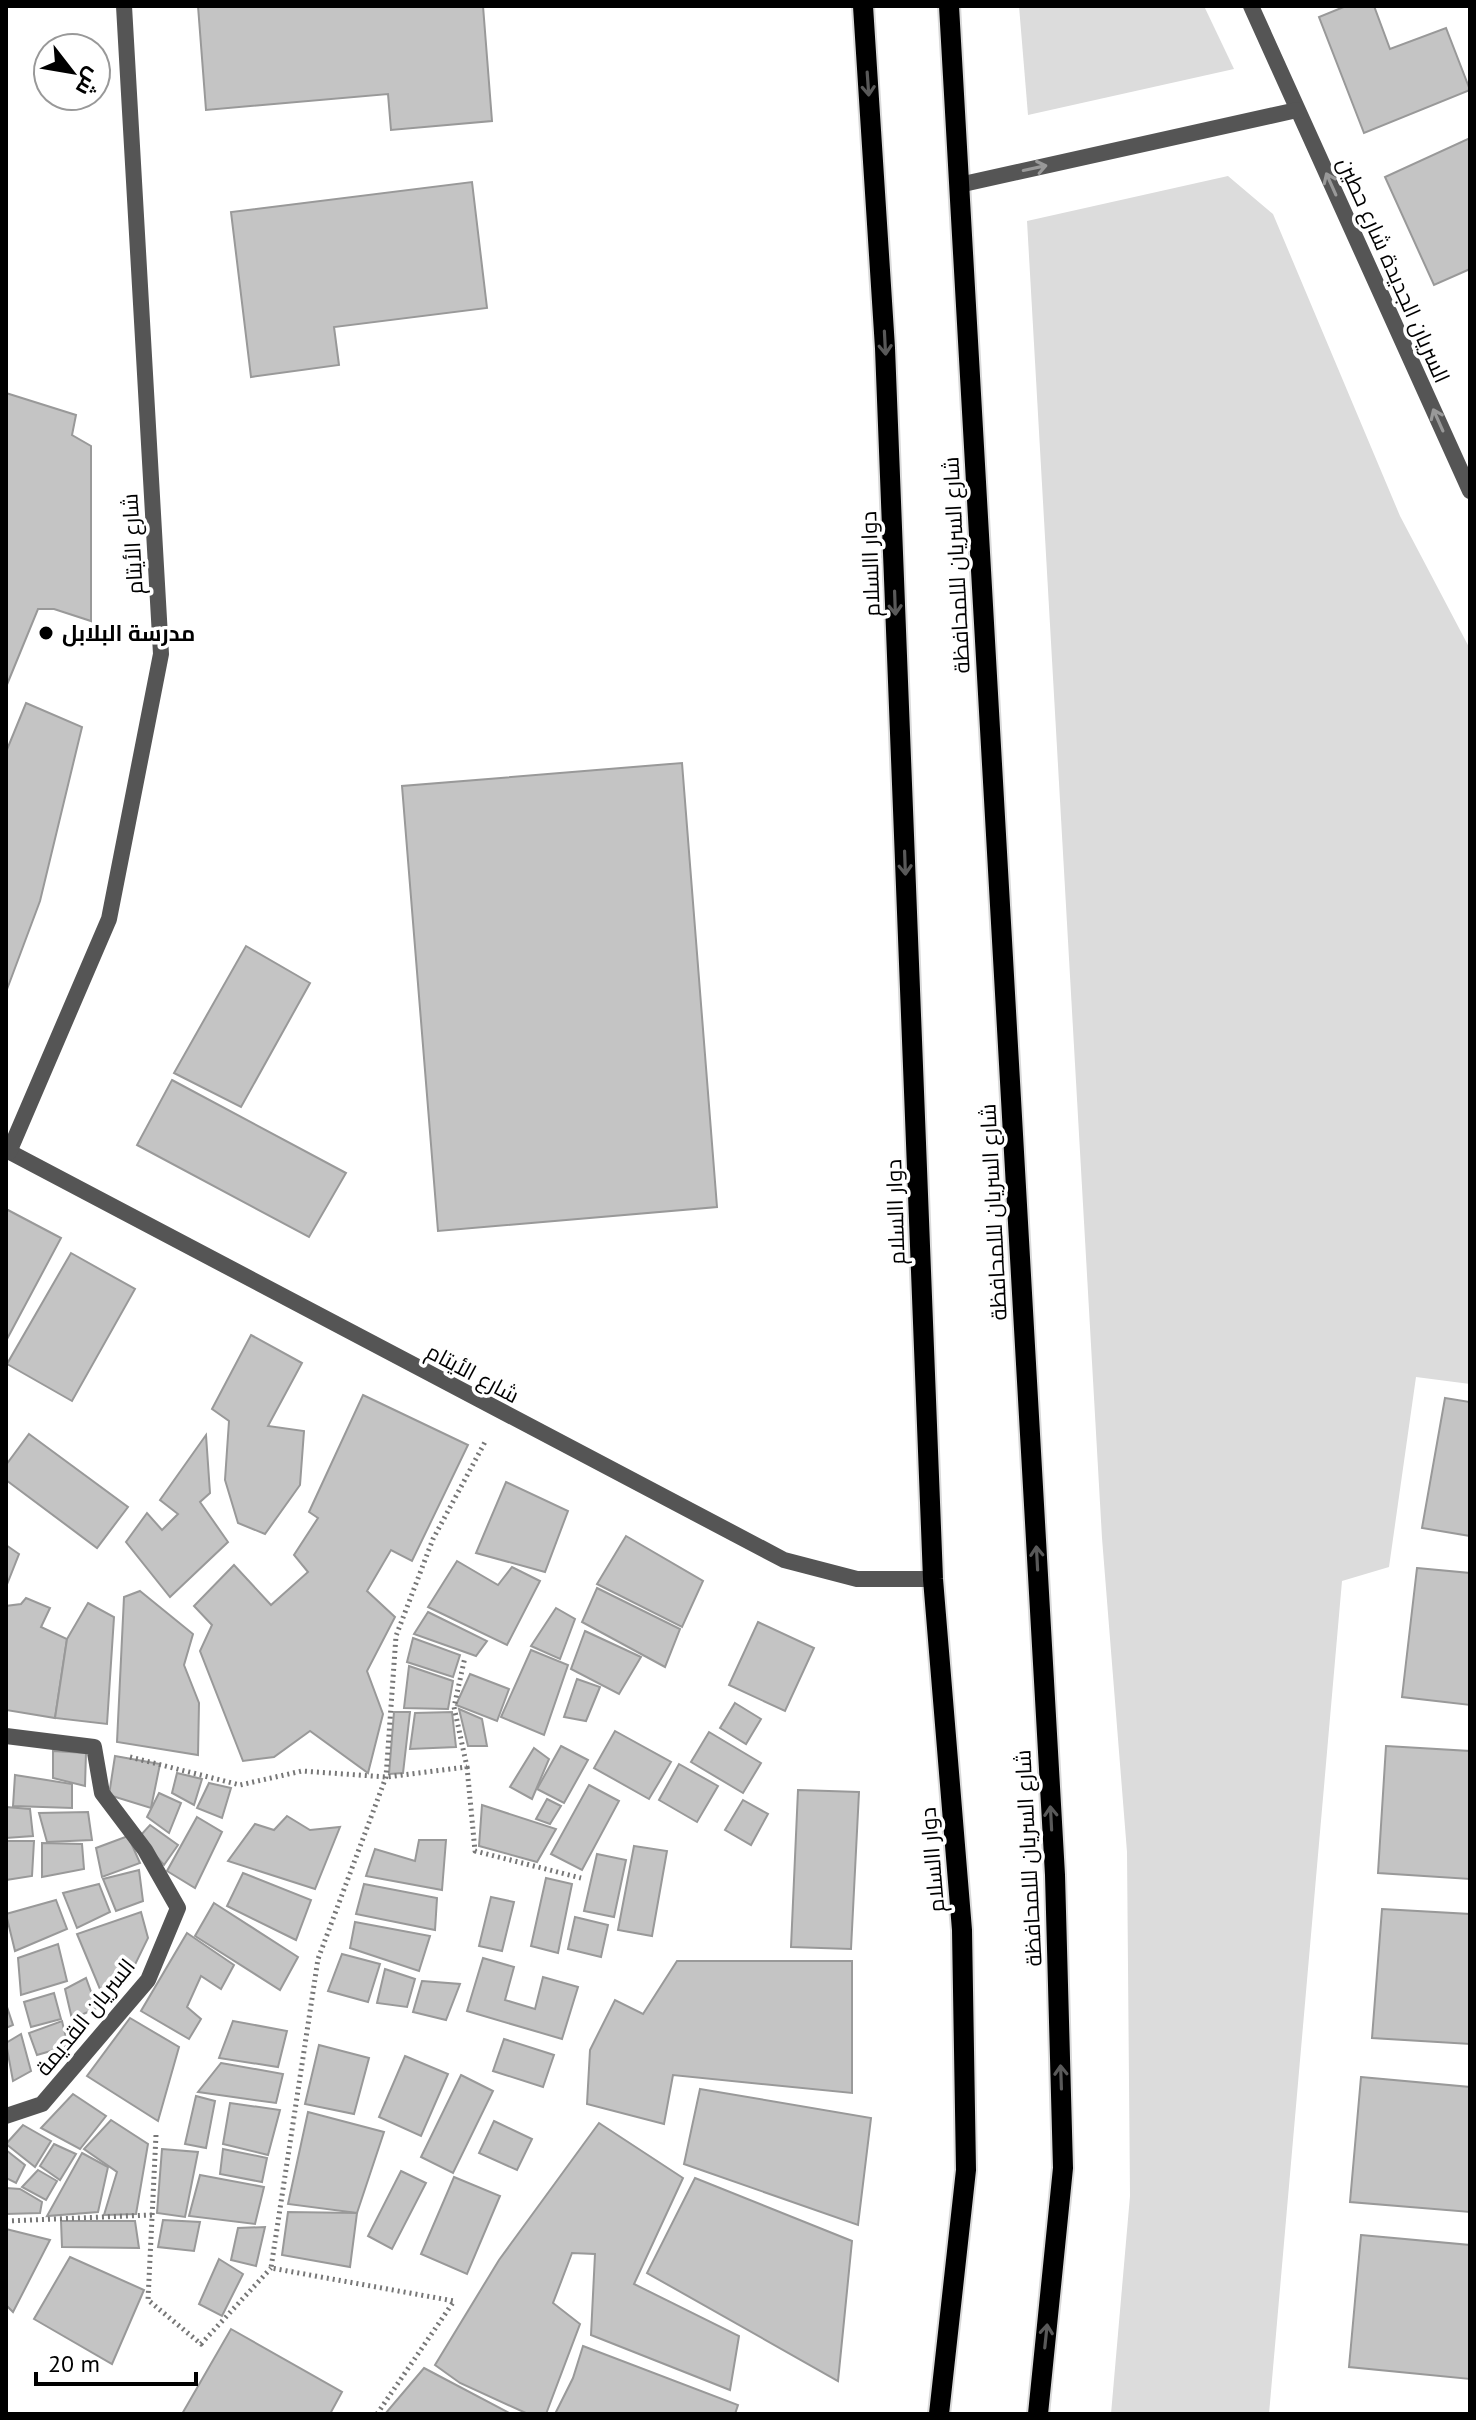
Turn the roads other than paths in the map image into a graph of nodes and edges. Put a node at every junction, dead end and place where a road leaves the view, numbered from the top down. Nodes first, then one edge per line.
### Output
1 (124, 6) edge
2 (863, 6) edge
3 (949, 6) edge
4 (1251, 6) edge
5 (1297, 110) junction
6 (959, 185) junction
7 (1470, 491) edge
8 (8, 1151) edge
9 (933, 1579) junction
10 (6, 1736) edge
11 (6, 2116) edge
12 (939, 2414) edge
13 (1038, 2414) edge

1 - 8 street, شارع الأيتام
2 -> 9 main road, دوار االسلام
3 - 6 main road, شارع السريان لللمحافظة
4 - 5 street, السريان الجديدة شارع حطين
6 -> 5 street
7 -> 5 street, السريان الجديدة شارع حطين
13 -> 6 main road, شارع السريان لللمحافظة
8 - 9 street, شارع الأيتام
9 - 12 main road, دوار االسلام
10 - 11 street, السريان القديمة

